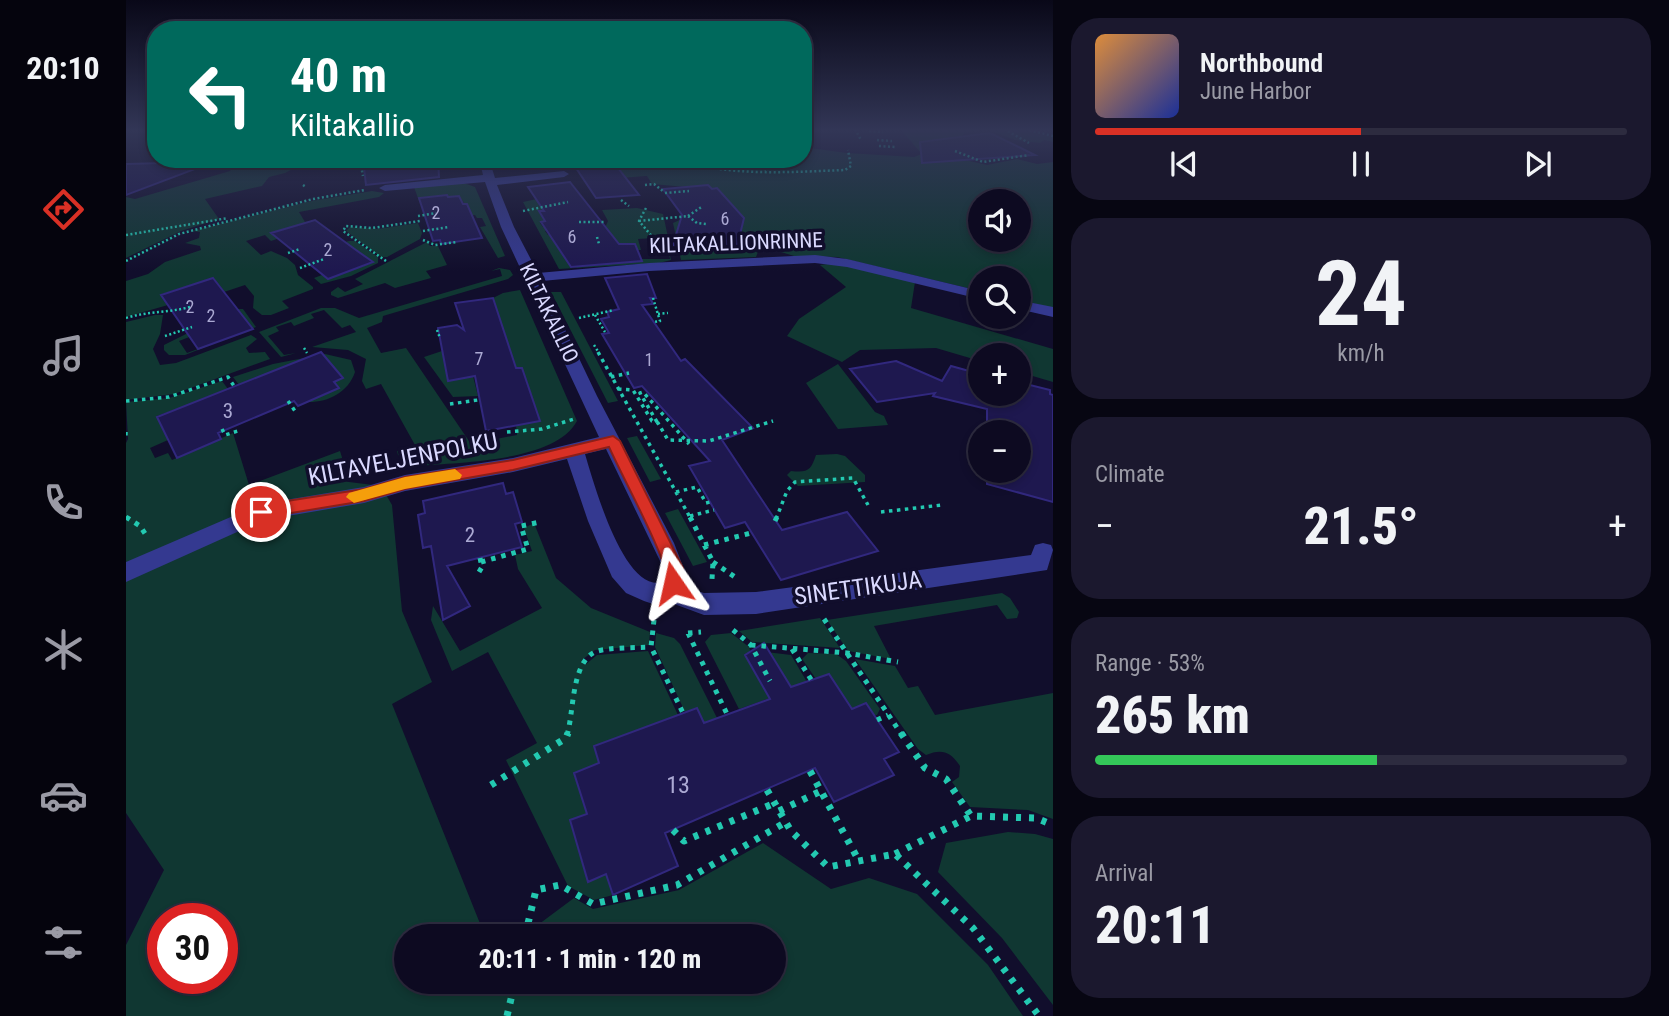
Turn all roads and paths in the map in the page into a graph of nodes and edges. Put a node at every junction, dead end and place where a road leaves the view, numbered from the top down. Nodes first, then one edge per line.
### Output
1 (488, 176) edge
2 (534, 176) edge
3 (489, 180) junction
4 (645, 185) dead end
5 (385, 188) joint
6 (689, 191) dead end
7 (621, 200) dead end
8 (568, 202) dead end
9 (629, 206) dead end
10 (703, 206) dead end
11 (646, 208) dead end
12 (436, 213) dead end
13 (253, 214) junction
14 (418, 216) dead end
15 (688, 216) junction
16 (419, 221) dead end
17 (639, 221) junction
18 (528, 222) dead end
19 (579, 222) dead end
20 (605, 222) dead end
21 (706, 224) dead end
22 (449, 226) dead end
23 (423, 230) dead end
24 (126, 235) edge
25 (597, 237) dead end
26 (423, 240) dead end
27 (654, 240) dead end
28 (457, 242) dead end
29 (599, 244) dead end
30 (300, 249) dead end
31 (288, 253) dead end
32 (324, 259) dead end
33 (126, 261) edge
34 (391, 267) dead end
35 (300, 268) dead end
36 (557, 274) junction
37 (532, 278) junction
38 (968, 292) edge
39 (653, 298) dead end
40 (190, 307) dead end
41 (1031, 307) edge
42 (614, 310) dead end
43 (1053, 312) edge
44 (668, 313) dead end
45 (658, 314) junction
46 (595, 315) junction
47 (126, 318) edge
48 (579, 318) junction
49 (654, 322) dead end
50 (192, 327) dead end
51 (436, 330) dead end
52 (586, 330) dead end
53 (605, 332) dead end
54 (165, 336) dead end
55 (440, 338) dead end
56 (592, 342) dead end
57 (304, 348) dead end
58 (307, 353) dead end
59 (629, 373) dead end
60 (611, 377) junction
61 (234, 386) dead end
62 (618, 389) junction
63 (478, 400) dead end
64 (126, 401) edge
65 (288, 401) dead end
66 (450, 404) dead end
67 (295, 411) dead end
68 (580, 417) dead end
69 (773, 421) dead end
70 (658, 422) junction
71 (222, 429) dead end
72 (241, 430) dead end
73 (126, 432) edge
74 (507, 432) dead end
75 (126, 440) edge
76 (613, 441) junction
77 (690, 445) junction
78 (575, 450) junction
79 (676, 492) junction
80 (710, 502) dead end
81 (868, 505) dead end
82 (942, 505) dead end
83 (714, 510) dead end
84 (881, 512) dead end
85 (690, 516) junction
86 (775, 521) dead end
87 (540, 522) dead end
88 (751, 533) dead end
89 (704, 545) junction
90 (1042, 552) dead end
91 (126, 572) edge
92 (479, 572) dead end
93 (711, 586) dead end
94 (666, 592) junction
95 (654, 615) dead end
96 (822, 616) dead end
97 (732, 629) dead end
98 (688, 633) dead end
99 (751, 645) junction
100 (651, 648) junction
101 (792, 649) junction
102 (846, 653) junction
103 (898, 662) dead end
104 (770, 681) dead end
105 (812, 681) dead end
106 (682, 713) dead end
107 (727, 714) dead end
108 (888, 715) junction
109 (877, 720) dead end
110 (810, 771) dead end
111 (491, 785) dead end
112 (767, 790) dead end
113 (821, 791) junction
114 (775, 803) junction
115 (779, 811) junction
116 (971, 816) junction
117 (786, 821) junction
118 (1053, 825) edge
119 (673, 830) dead end
120 (895, 854) junction
121 (859, 861) junction
122 (528, 924) edge
123 (512, 994) edge
124 (507, 1016) edge
125 (1039, 1016) edge

1 - 3 street, KILTAKALLIO
2 - 3 street
3 - 5 street
3 - 37 street, KILTAKALLIO
4 - 6 path
5 - 13 path
7 - 9 path
8 - 18 path
10 - 15 path
11 - 17 path
12 - 14 path
13 - 24 path
13 - 33 path
15 - 17 path
15 - 21 path
16 - 34 path
17 - 27 path
19 - 20 path
22 - 23 path
25 - 29 path
26 - 28 path
30 - 31 path
32 - 35 path
36 - 37 street, KILTAKALLIONRINNE
36 - 38 street, KILTAKALLIONRINNE
36 - 48 path
37 - 76 street, KILTAKALLIO
39 - 45 path
40 - 47 path
41 - 43 street
42 - 46 path
44 - 45 path
45 - 49 path
46 - 48 path
46 - 53 path
48 - 52 path
50 - 54 path
51 - 55 path
56 - 60 path
57 - 58 path
59 - 60 path
60 - 62 path
61 - 64 path
62 - 70 path
62 - 79 path
63 - 66 path
65 - 67 path
68 - 74 path
69 - 77 path
70 - 77 path
70 - 77 path
71 - 72 path
73 - 75 path
76 - 78 street
76 - 94 street, KILTAKALLIO
78 - 91 street, KILTAVELJENPOLKU
78 - 94 street
79 - 80 path
79 - 85 path
81 - 86 path
82 - 84 path
83 - 85 path
85 - 89 path
87 - 92 path
88 - 89 path
89 - 93 path
90 - 94 street, SINETTIKUJA
95 - 100 path
96 - 102 path
97 - 99 path
98 - 107 path
99 - 101 path
99 - 104 path
100 - 106 path
100 - 111 path
101 - 102 path
101 - 105 path
102 - 103 path
102 - 108 path
108 - 109 path
108 - 116 path
110 - 113 path
112 - 114 path
113 - 115 path
113 - 121 path
114 - 115 path
114 - 119 path
115 - 117 path
116 - 118 path
116 - 120 path
117 - 121 path
117 - 122 path
120 - 121 path
120 - 125 path
123 - 124 path

